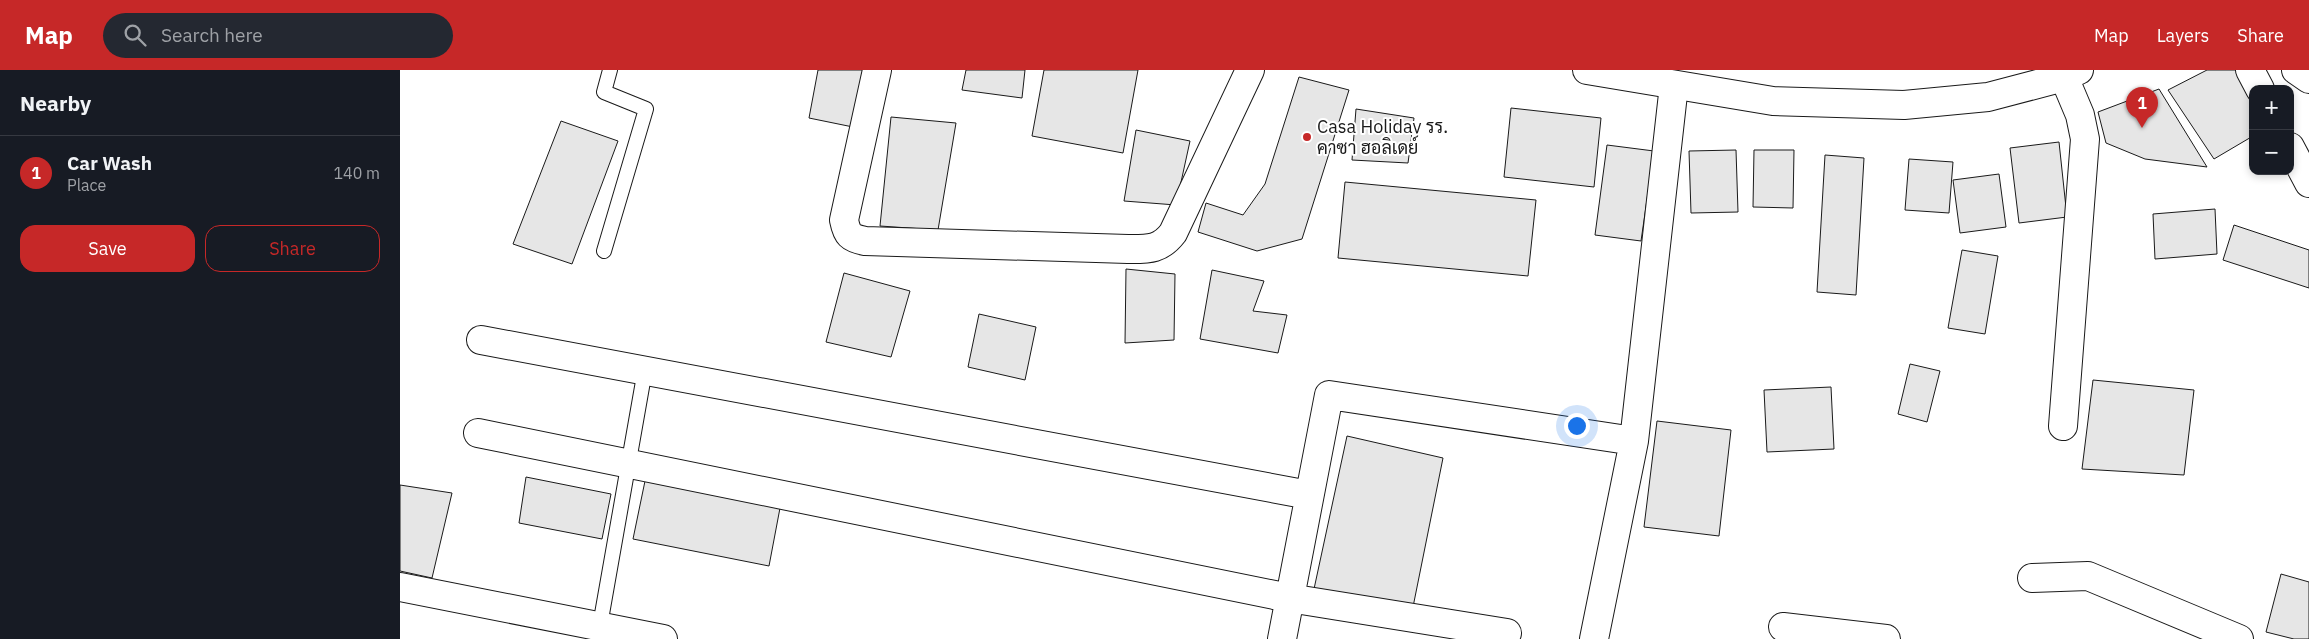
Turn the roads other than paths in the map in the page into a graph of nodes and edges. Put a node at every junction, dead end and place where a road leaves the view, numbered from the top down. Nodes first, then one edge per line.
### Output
1 (610, 70) edge
2 (877, 70) edge
3 (1250, 70) edge
4 (1587, 70) edge
5 (2250, 70) edge
6 (2296, 70) edge
7 (2071, 73) edge
8 (2309, 79) edge
9 (1674, 84) junction
10 (2258, 85) edge
11 (2294, 155) edge
12 (2309, 183) edge
13 (604, 251) dead end
14 (481, 340) dead end
15 (645, 370) junction
16 (2063, 426) dead end
17 (478, 433) dead end
18 (1634, 441) junction
19 (628, 464) junction
20 (1309, 495) junction
21 (2032, 578) dead end
22 (400, 587) edge
23 (1289, 598) junction
24 (1784, 627) dead end
25 (598, 633) edge
26 (1507, 633) dead end
27 (663, 639) edge
28 (1282, 639) edge
29 (1594, 639) edge
30 (1886, 639) edge
31 (2239, 639) edge

1 - 13 lane
2 - 3 street
4 - 9 street
5 - 10 street
6 - 8 street
7 - 9 street
7 - 16 street
9 - 18 street
11 - 12 street
14 - 15 street
15 - 19 lane
15 - 20 street
17 - 19 street
18 - 20 street
18 - 29 street
19 - 23 street
19 - 25 lane
20 - 23 street
21 - 31 street
22 - 25 street
23 - 26 street
23 - 28 street
24 - 30 street
25 - 27 street

